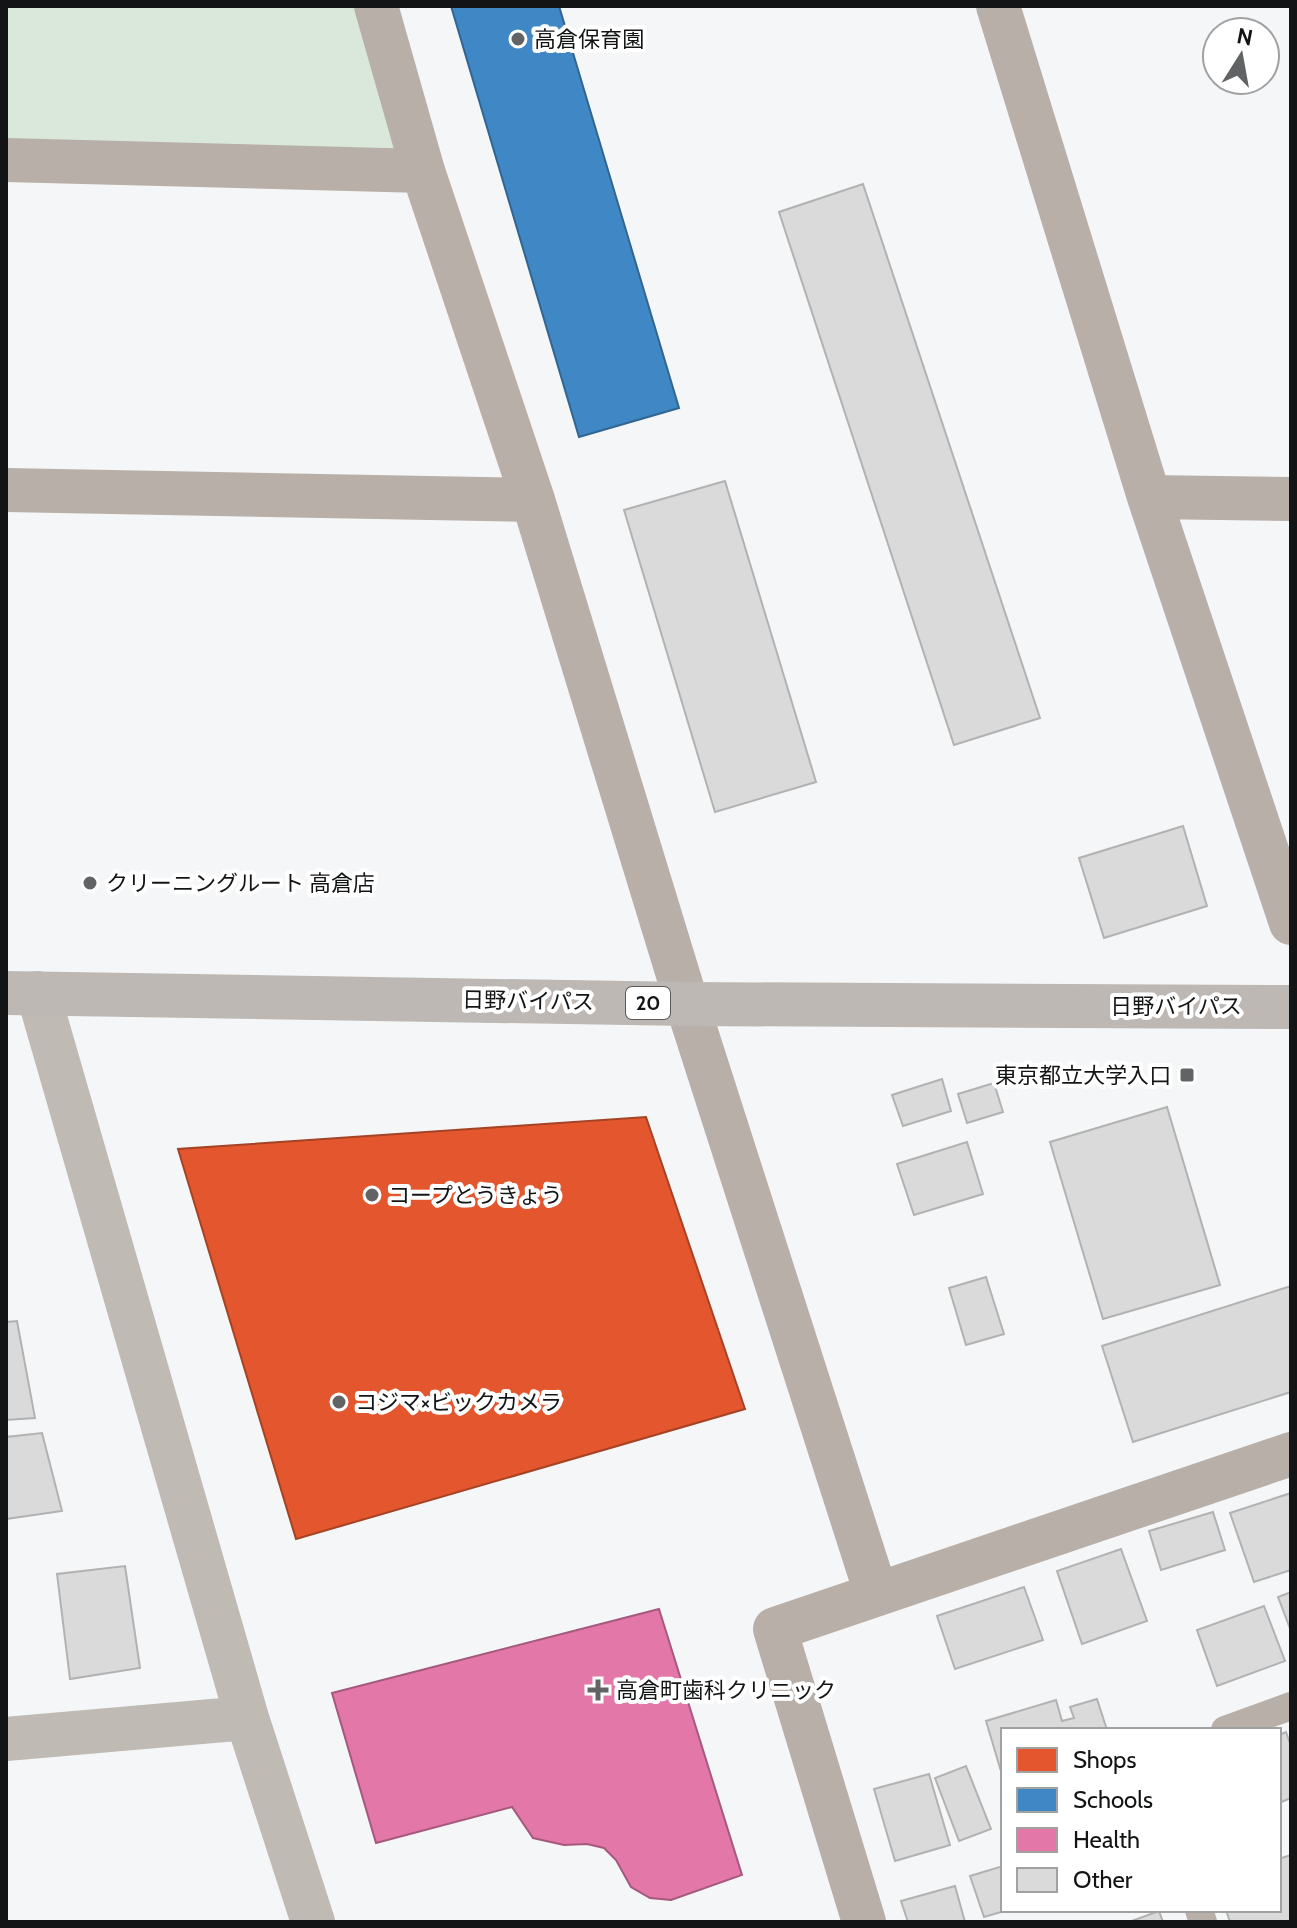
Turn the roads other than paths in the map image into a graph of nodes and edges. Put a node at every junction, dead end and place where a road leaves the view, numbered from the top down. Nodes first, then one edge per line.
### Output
1 (376, 6) edge
2 (998, 6) edge
3 (6, 160) edge
4 (423, 171) junction
5 (6, 490) edge
6 (1149, 497) junction
7 (1291, 499) edge
8 (533, 500) junction
9 (1291, 923) edge
10 (22, 993) edge
11 (687, 1004) junction
12 (1291, 1007) edge
13 (1291, 1454) edge
14 (876, 1593) junction
15 (1291, 1706) edge
16 (247, 1718) junction
17 (1230, 1728) edge
18 (6, 1739) edge
19 (313, 1922) edge
20 (864, 1922) edge

1 - 4 street
2 - 6 street
3 - 4 street
4 - 8 street
5 - 8 street
6 - 7 street
6 - 9 street
8 - 11 street
10 - 11 highway, 日野バイパス / 20
10 - 16 street
11 - 12 highway, 日野バイパス / 20
11 - 14 street
13 - 14 street
14 - 20 street
15 - 17 lane
16 - 18 street
16 - 19 street

